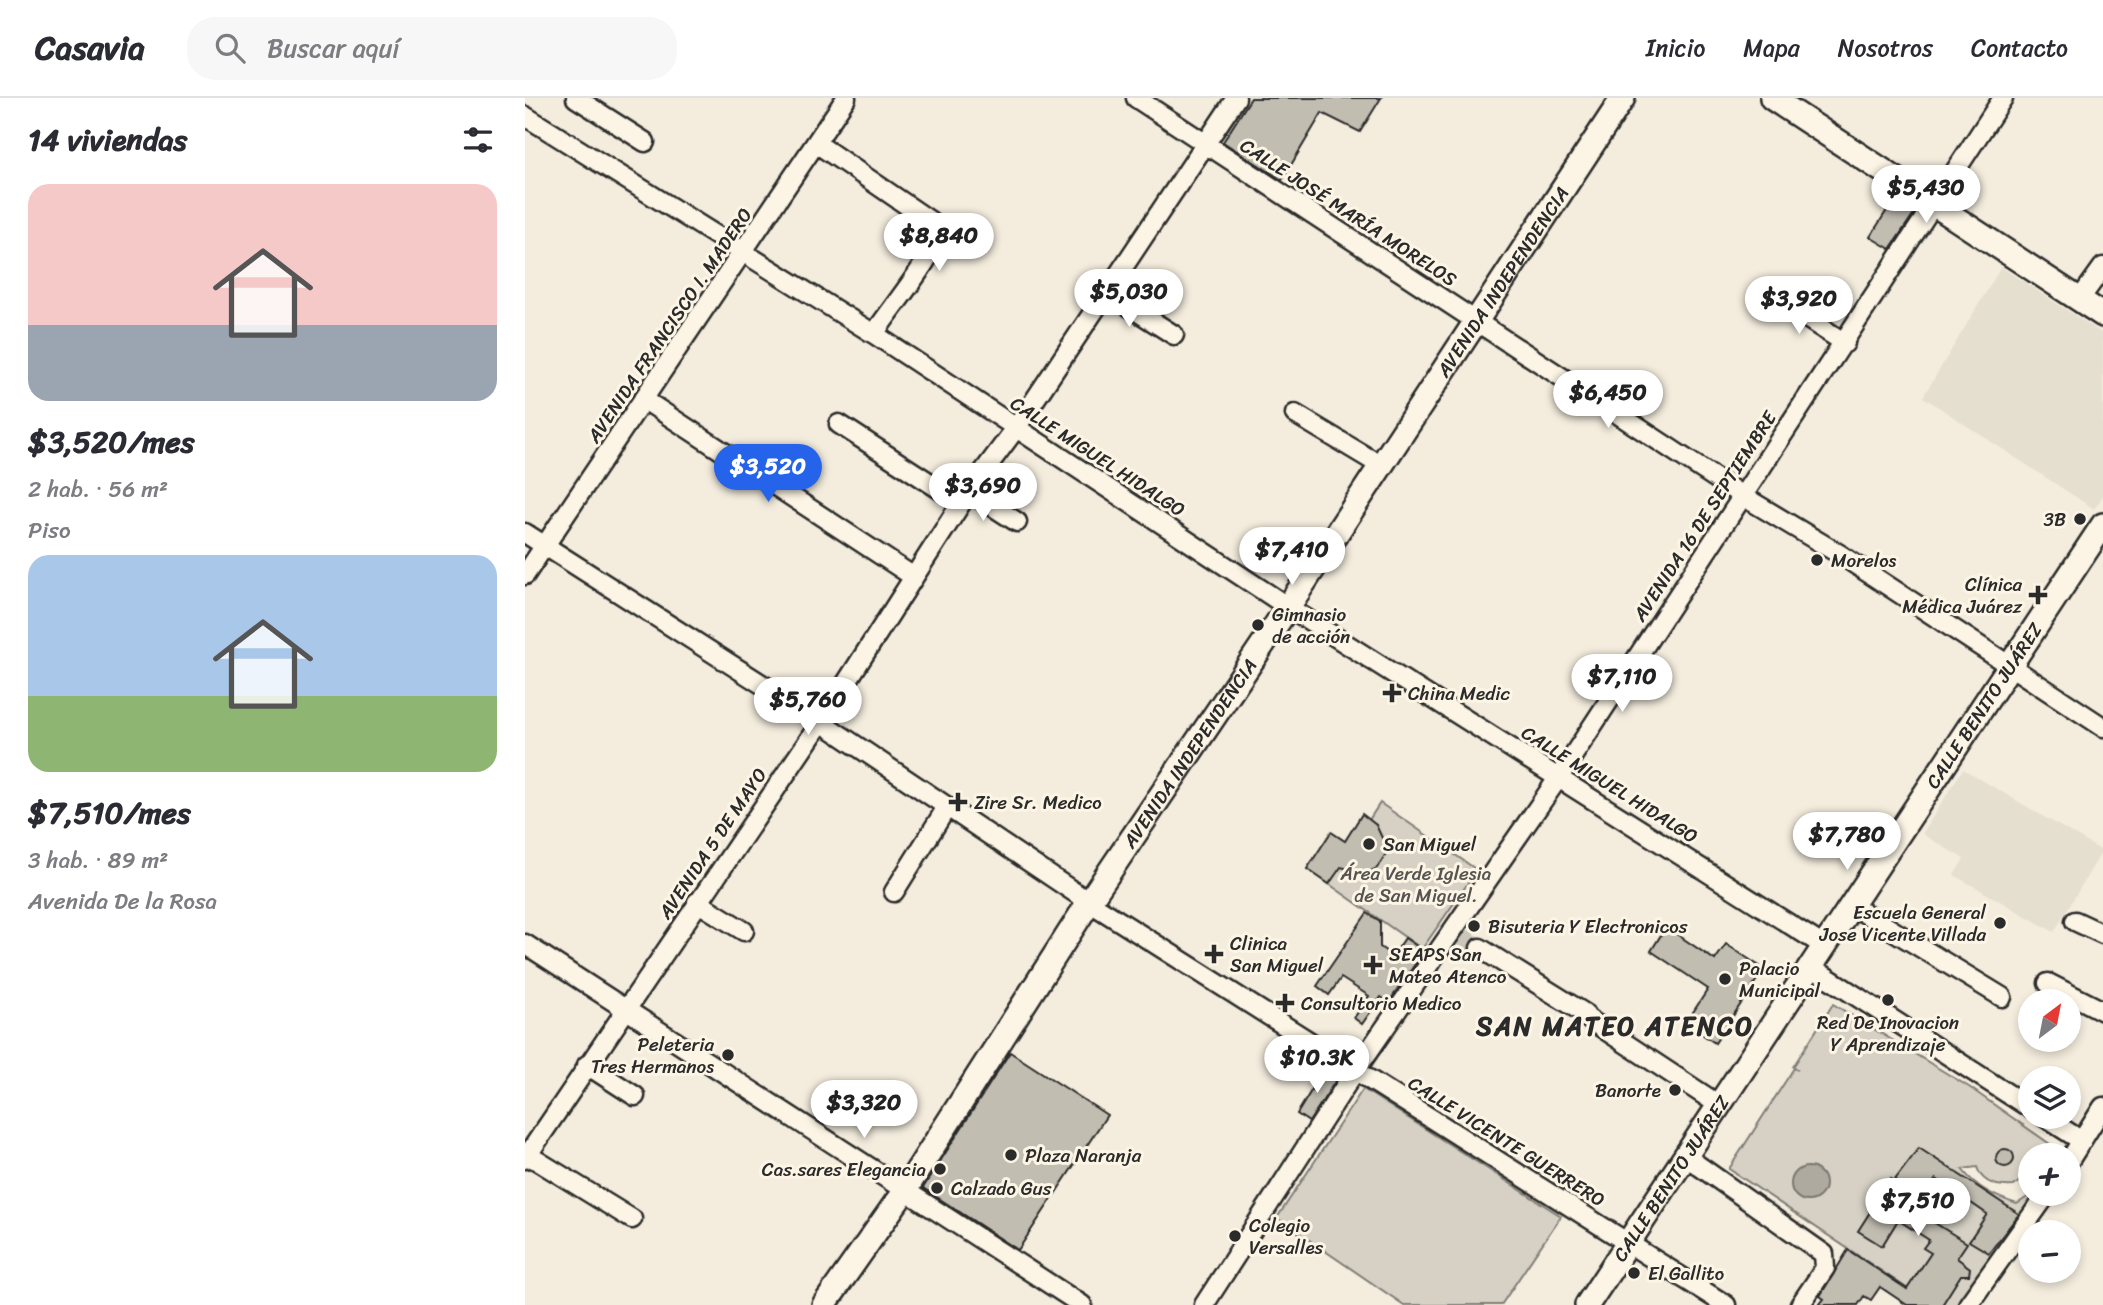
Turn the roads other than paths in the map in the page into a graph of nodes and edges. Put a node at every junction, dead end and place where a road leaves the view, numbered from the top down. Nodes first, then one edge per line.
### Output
1 (576, 98) edge
2 (846, 98) edge
3 (1136, 98) edge
4 (1236, 98) edge
5 (1623, 98) edge
6 (1773, 98) edge
7 (2003, 98) edge
8 (525, 116) edge
9 (645, 142) dead end
10 (816, 143) junction
11 (1206, 144) junction
12 (1933, 203) junction
13 (745, 253) junction
14 (2103, 267) edge
15 (1104, 291) junction
16 (1774, 297) dead end
17 (2080, 299) junction
18 (2103, 314) edge
19 (1476, 318) junction
20 (874, 334) junction
21 (1174, 335) dead end
22 (1845, 343) junction
23 (643, 398) junction
24 (1295, 414) dead end
25 (839, 424) dead end
26 (1016, 428) junction
27 (1380, 465) junction
28 (1741, 495) junction
29 (965, 497) junction
30 (1017, 522) dead end
31 (2103, 524) edge
32 (525, 533) edge
33 (545, 545) junction
34 (525, 575) edge
35 (914, 577) junction
36 (1288, 607) junction
37 (2008, 666) junction
38 (821, 722) junction
39 (2103, 727) edge
40 (1559, 777) junction
41 (947, 807) junction
42 (894, 892) dead end
43 (697, 902) junction
44 (1089, 902) junction
45 (1851, 905) junction
46 (2075, 920) dead end
47 (744, 931) dead end
48 (2103, 934) edge
49 (525, 944) edge
50 (1824, 946) junction
51 (1480, 948) tunnel mouth
52 (1811, 967) junction
53 (2048, 983) dead end
54 (2002, 998) dead end
55 (624, 1009) junction
56 (2103, 1011) edge
57 (587, 1065) junction
58 (1355, 1071) junction
59 (635, 1096) dead end
60 (2018, 1100) edge
61 (1719, 1105) junction
62 (2102, 1111) edge
63 (2063, 1129) edge
64 (2082, 1141) joint
65 (1685, 1156) junction
66 (526, 1157) edge
67 (905, 1190) junction
68 (2038, 1206) edge
69 (632, 1219) dead end
70 (1627, 1243) junction
71 (824, 1305) edge
72 (1081, 1305) edge
73 (1204, 1305) edge
74 (1587, 1305) edge
75 (1726, 1305) edge
76 (1800, 1305) edge
77 (1968, 1305) edge

1 - 9 street
2 - 10 street, AVENIDA FRANCISCO I. MADERO
3 - 11 street, CALLE JOSÉ MARÍA MORELOS
4 - 11 street, AVENIDA 5 DE MAYO
5 - 19 main road, AVENIDA INDEPENDENCIA
6 - 12 main road
7 - 12 street, AVENIDA 16 DE SEPTIEMBRE
8 - 13 street, CALLE MIGUEL HIDALGO
10 - 13 street, AVENIDA FRANCISCO I. MADERO
10 - 20 street
11 - 15 street, AVENIDA 5 DE MAYO
11 - 19 street, CALLE JOSÉ MARÍA MORELOS
12 - 17 main road
12 - 22 street, AVENIDA 16 DE SEPTIEMBRE
13 - 20 street, CALLE MIGUEL HIDALGO
13 - 23 street, AVENIDA FRANCISCO I. MADERO
14 - 17 street
15 - 21 street
15 - 26 street, AVENIDA 5 DE MAYO
16 - 22 street
17 - 18 main road
19 - 27 main road, AVENIDA INDEPENDENCIA
19 - 28 street, CALLE JOSÉ MARÍA MORELOS
20 - 26 street, CALLE MIGUEL HIDALGO
22 - 28 street, AVENIDA 16 DE SEPTIEMBRE
23 - 33 street, AVENIDA FRANCISCO I. MADERO
23 - 35 street
24 - 27 street
25 - 29 street
26 - 29 street, AVENIDA 5 DE MAYO
26 - 36 street, CALLE MIGUEL HIDALGO
27 - 36 main road, AVENIDA INDEPENDENCIA
28 - 37 street, CALLE JOSÉ MARÍA MORELOS
28 - 40 street, AVENIDA 16 DE SEPTIEMBRE
29 - 30 street
29 - 35 street, AVENIDA 5 DE MAYO
31 - 37 main road, CALLE BENITO JUÁREZ
32 - 33 street, CALLE VICENTE GUERRERO
33 - 34 street, AVENIDA FRANCISCO I. MADERO
33 - 38 street, CALLE VICENTE GUERRERO
35 - 38 street, AVENIDA 5 DE MAYO
36 - 40 street, CALLE MIGUEL HIDALGO
36 - 44 main road, AVENIDA INDEPENDENCIA
37 - 39 street, CALLE JOSÉ MARÍA MORELOS
37 - 45 main road, CALLE BENITO JUÁREZ
38 - 41 street, CALLE VICENTE GUERRERO
38 - 43 street, AVENIDA 5 DE MAYO
40 - 50 street, CALLE MIGUEL HIDALGO
40 - 58 street, AVENIDA 16 DE SEPTIEMBRE
41 - 42 street
41 - 44 street, CALLE VICENTE GUERRERO
43 - 47 street
43 - 55 street, AVENIDA 5 DE MAYO
44 - 58 street, CALLE VICENTE GUERRERO
44 - 67 main road, AVENIDA INDEPENDENCIA
45 - 50 main road, CALLE BENITO JUÁREZ
45 - 54 street
46 - 48 street
49 - 55 street
50 - 52 main road, CALLE BENITO JUÁREZ
51 - 61 street
52 - 60 street
52 - 61 main road, CALLE BENITO JUÁREZ
53 - 56 street
55 - 57 street, AVENIDA 5 DE MAYO
55 - 67 street
57 - 59 street
57 - 66 street, AVENIDA 5 DE MAYO
58 - 70 street, CALLE VICENTE GUERRERO
58 - 73 street, AVENIDA 16 DE SEPTIEMBRE
61 - 65 main road, CALLE BENITO JUÁREZ
62 - 64 street
63 - 64 street
65 - 70 main road, CALLE BENITO JUÁREZ
65 - 76 street
66 - 69 street
67 - 71 main road, AVENIDA INDEPENDENCIA
67 - 72 street
68 - 77 street
70 - 74 main road, CALLE BENITO JUÁREZ
70 - 75 street, CALLE VICENTE GUERRERO

